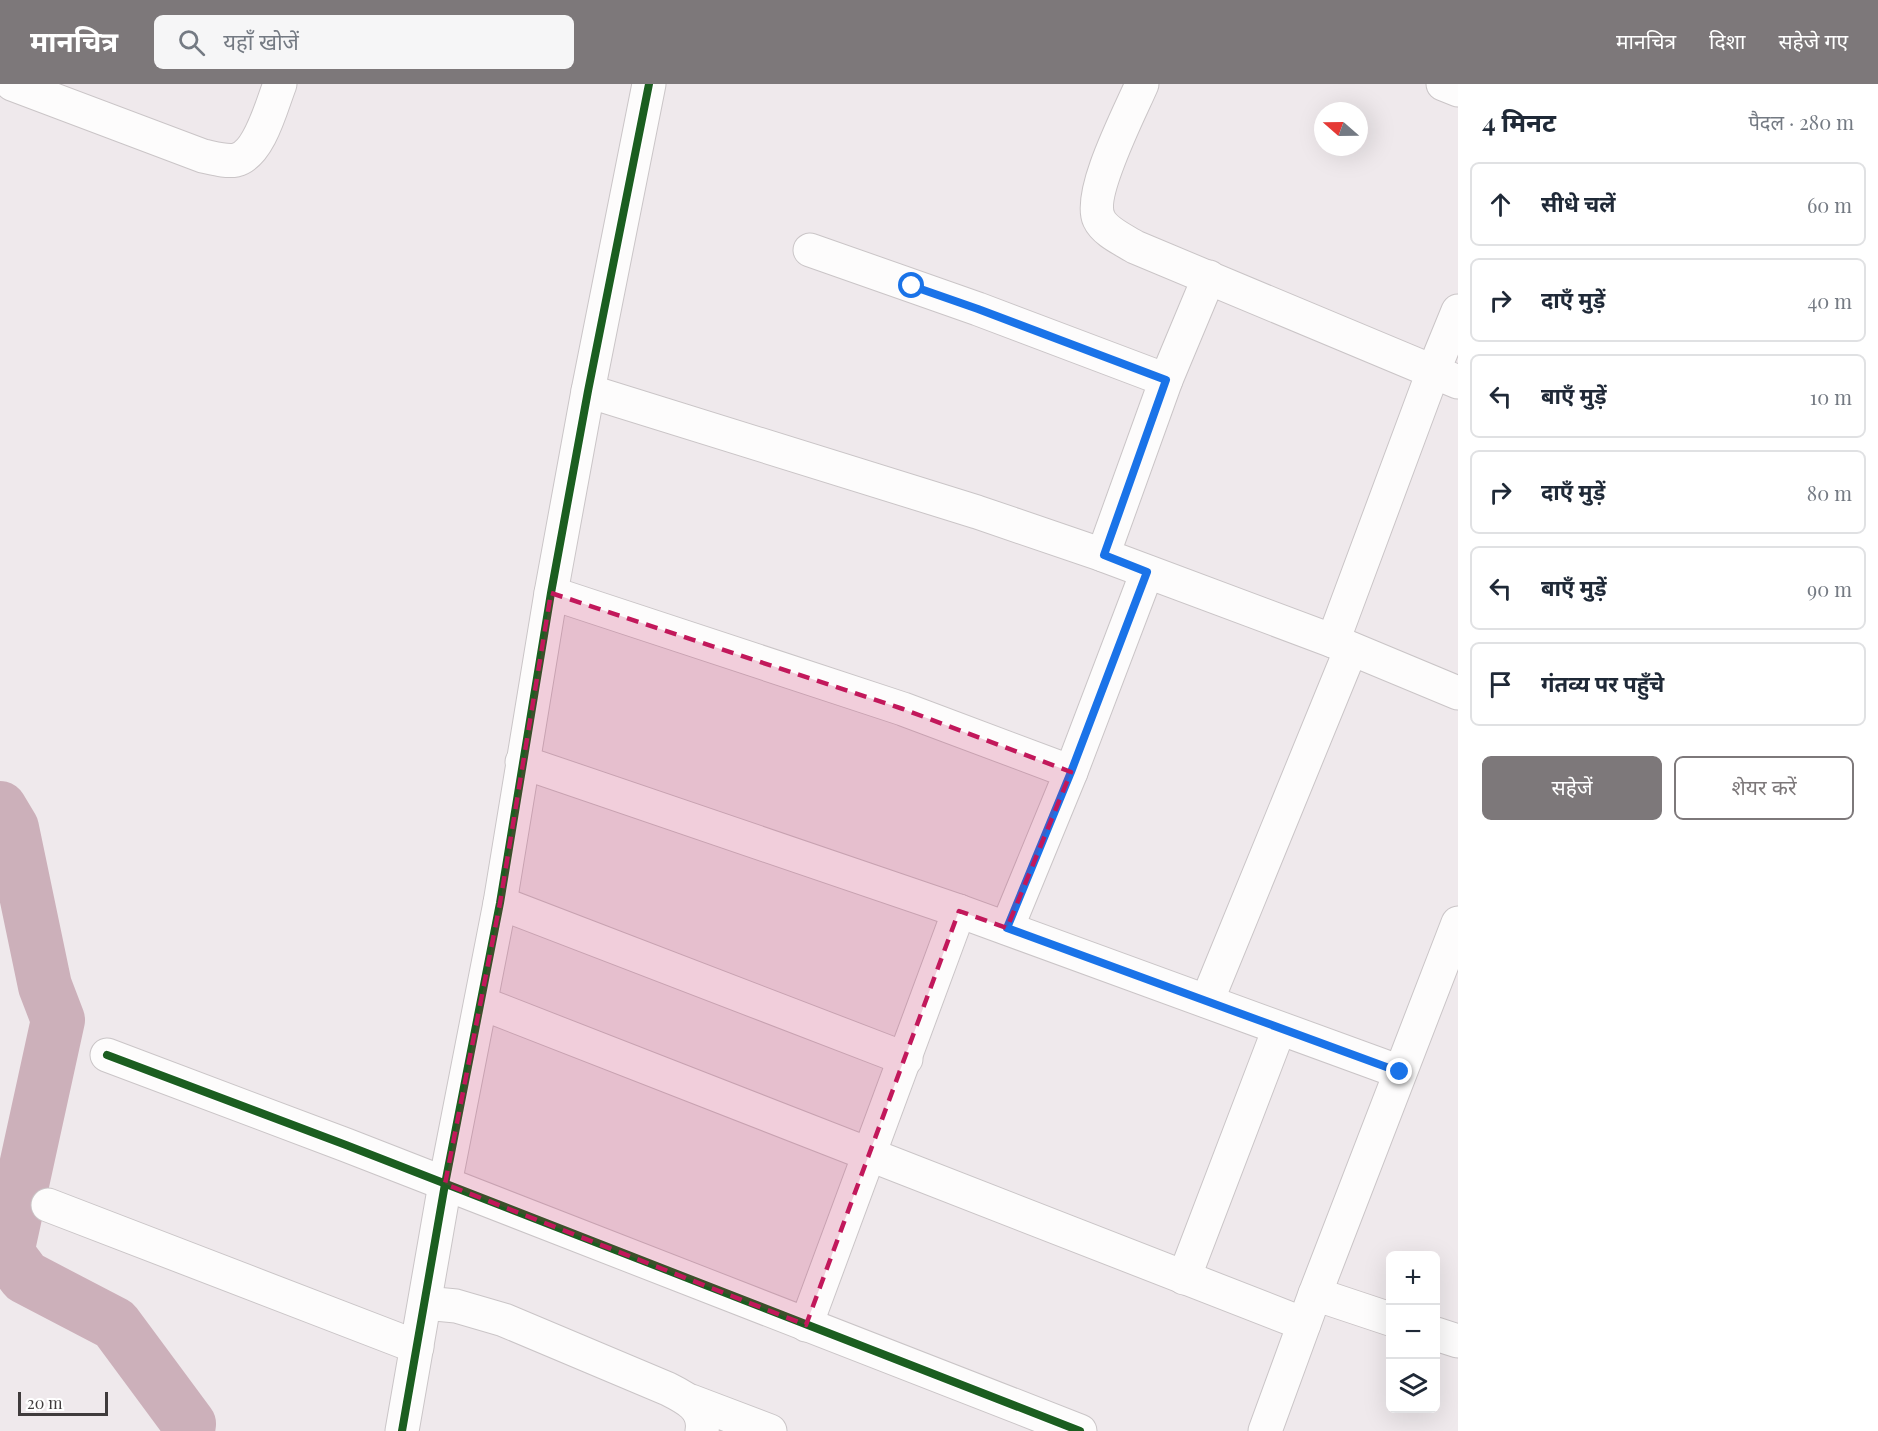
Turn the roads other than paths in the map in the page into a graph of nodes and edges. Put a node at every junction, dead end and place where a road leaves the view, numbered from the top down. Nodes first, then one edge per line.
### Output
1 (12, 84) edge
2 (280, 84) edge
3 (649, 84) edge
4 (1142, 84) edge
5 (1443, 84) edge
6 (1458, 90) edge
7 (810, 250) dead end
8 (1209, 277) junction
9 (1458, 311) edge
10 (1446, 377) edge
11 (1166, 380) junction
12 (588, 391) junction
13 (1104, 555) junction
14 (1147, 572) junction
15 (551, 593) junction
16 (1342, 645) junction
17 (1458, 693) edge
18 (522, 762) junction
19 (1071, 772) junction
20 (500, 903) junction
21 (959, 911) junction
22 (1458, 923) edge
23 (1007, 928) junction
24 (1207, 1001) junction
25 (481, 1003) junction
26 (1279, 1029) junction
27 (107, 1055) dead end
28 (906, 1059) junction
29 (1400, 1072) junction
30 (870, 1156) junction
31 (445, 1184) junction
32 (48, 1205) dead end
33 (1184, 1278) junction
34 (425, 1303) junction
35 (1309, 1309) junction
36 (1386, 1319) edge
37 (806, 1325) junction
38 (1440, 1335) edge
39 (1458, 1341) edge
40 (417, 1347) junction
41 (691, 1401) junction
42 (402, 1431) edge
43 (702, 1431) edge
44 (770, 1431) edge
45 (1080, 1431) edge
46 (1264, 1431) edge

1 - 2 street
3 - 12 street
4 - 8 street
5 - 6 street
7 - 11 street
8 - 10 street
8 - 11 street
9 - 10 street
10 - 16 street
11 - 13 street
12 - 13 street
12 - 15 street
13 - 14 street
14 - 16 street
14 - 19 street
15 - 18 street
15 - 19 street
16 - 17 street
16 - 24 street
18 - 20 street
18 - 21 street
19 - 23 street
20 - 25 street
20 - 28 street
21 - 23 street
21 - 28 street
22 - 29 street
23 - 24 street
24 - 26 street
25 - 30 street
25 - 31 street
26 - 29 street
26 - 33 street
27 - 31 street
28 - 30 street
29 - 35 street
30 - 33 street
30 - 37 street
31 - 34 street
31 - 37 street
32 - 40 street
33 - 35 street
34 - 40 street
34 - 41 street
35 - 36 street
35 - 46 street
37 - 45 street
38 - 39 street
40 - 42 street
41 - 43 street
41 - 44 street

